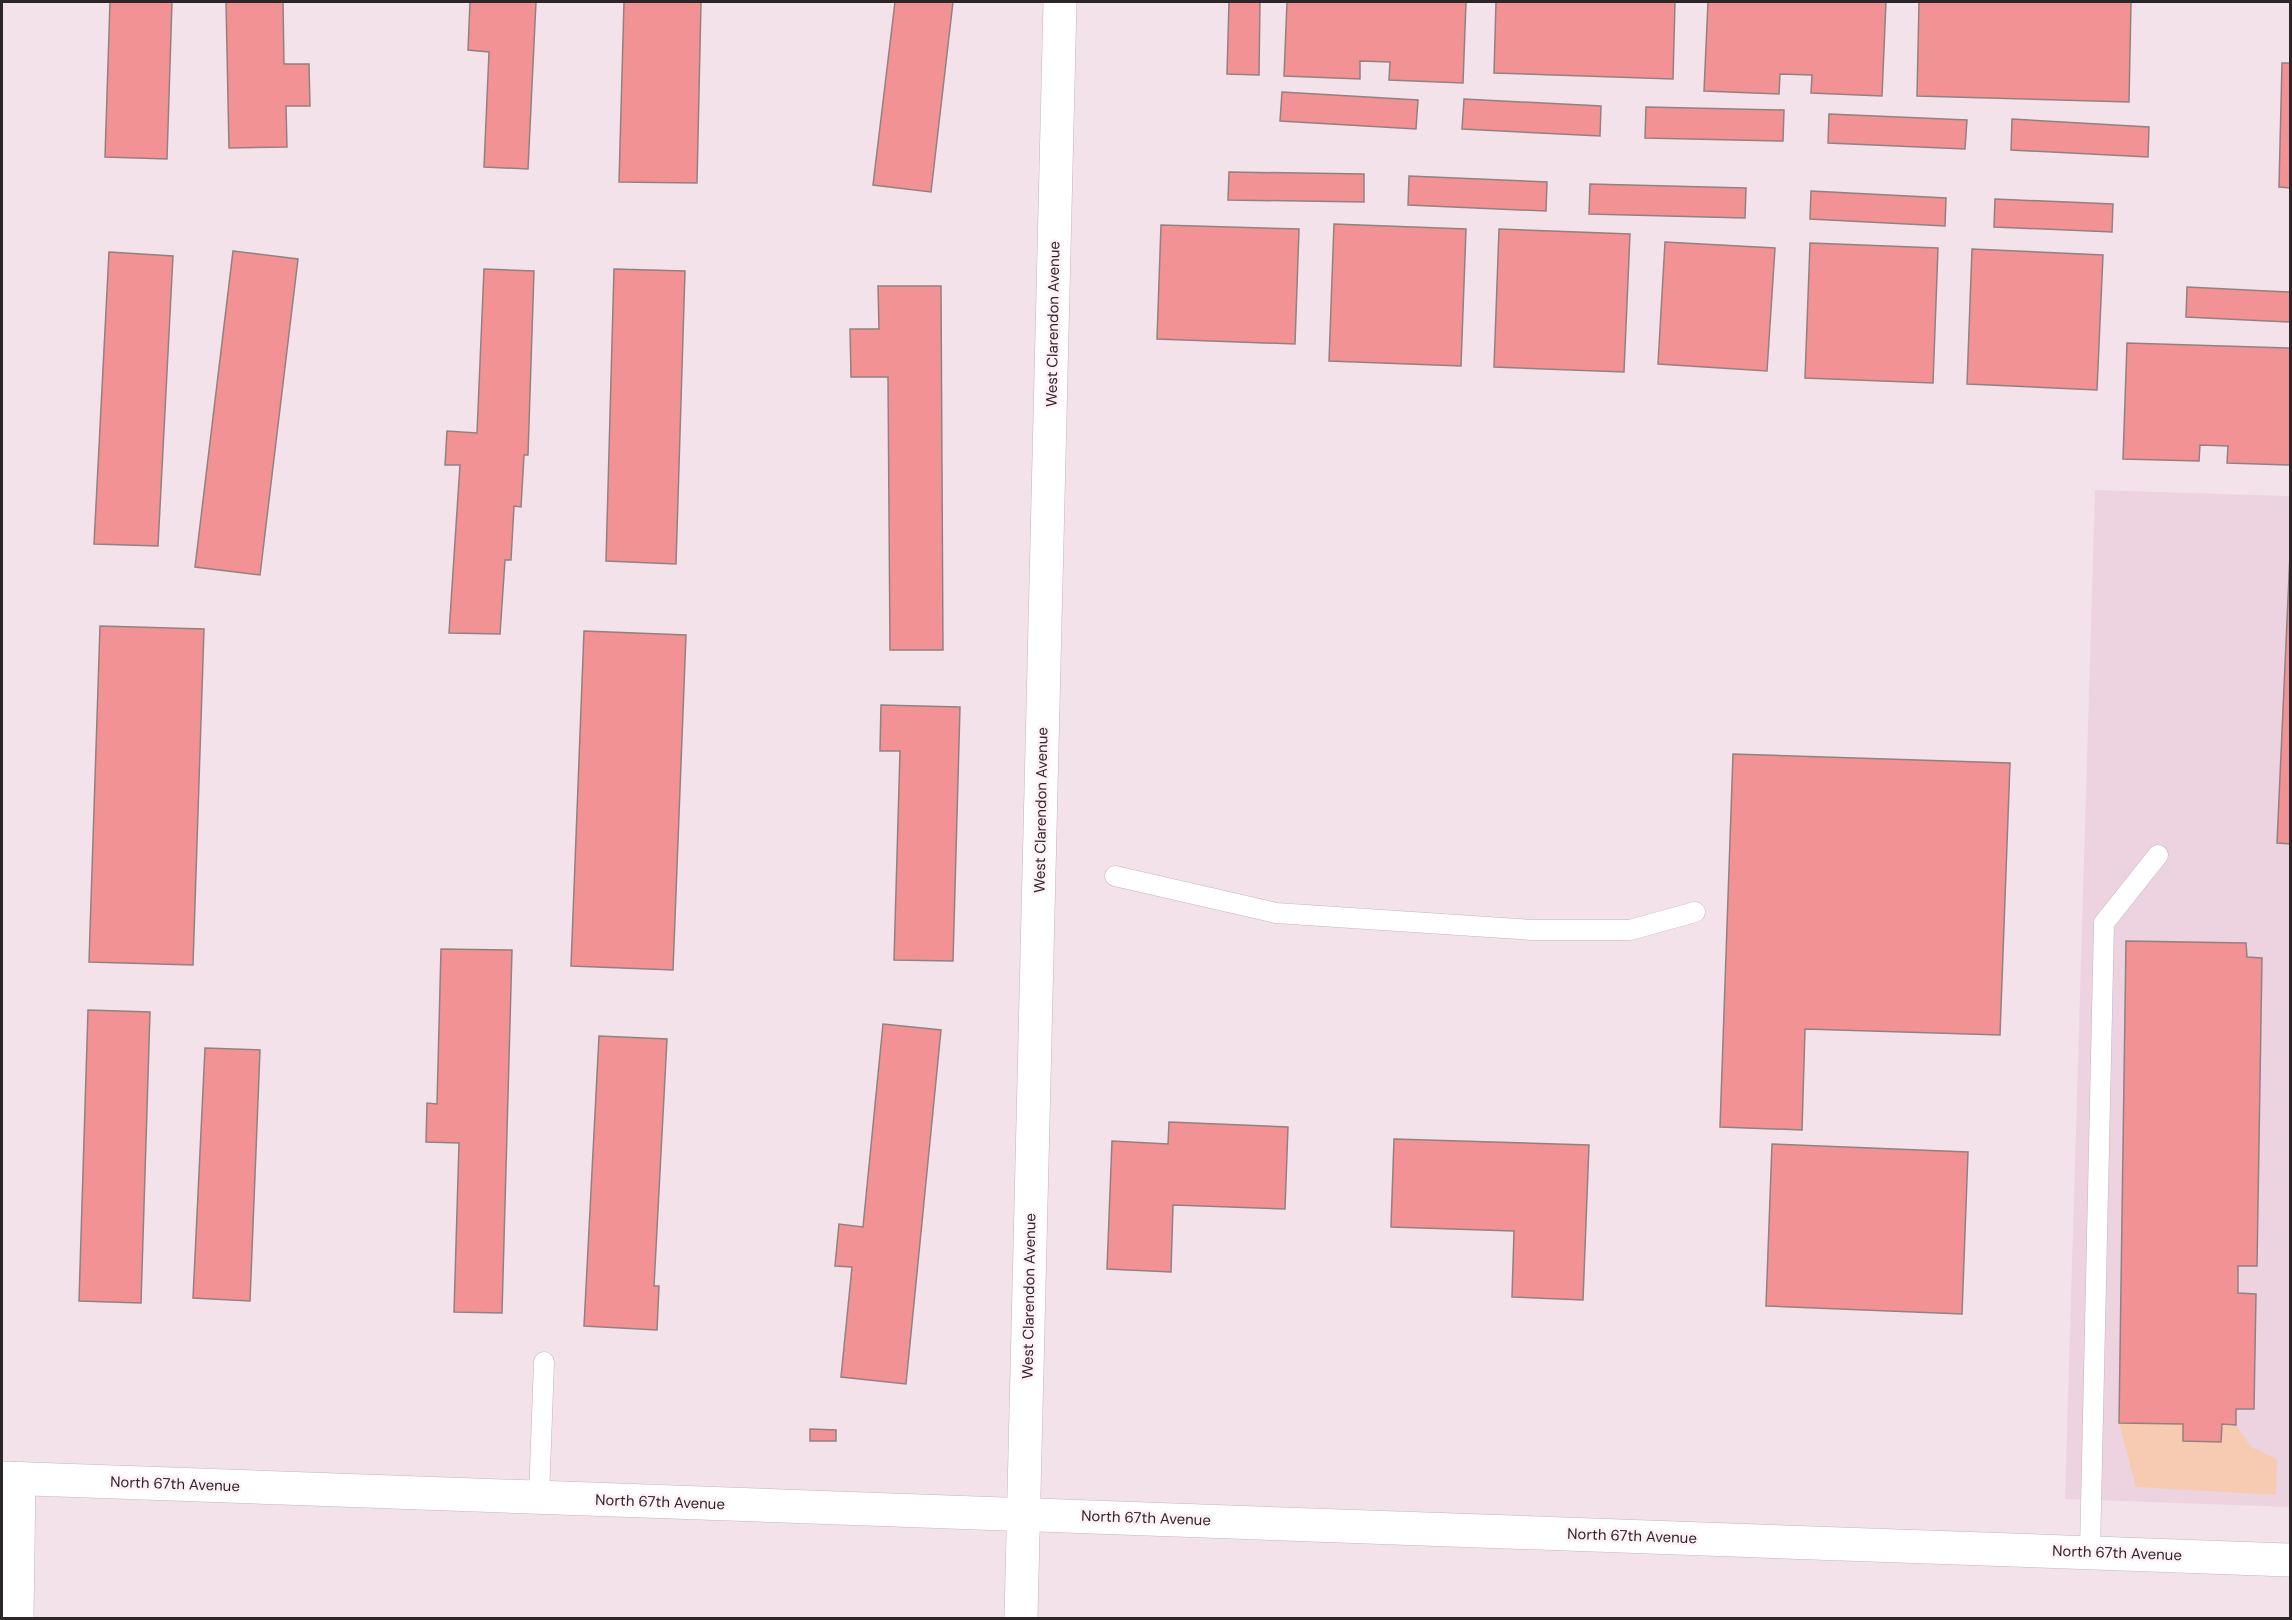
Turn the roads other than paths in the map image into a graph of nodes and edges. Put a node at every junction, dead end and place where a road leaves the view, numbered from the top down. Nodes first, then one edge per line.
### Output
1 (1060, 2) edge
2 (2158, 855) dead end
3 (1115, 876) dead end
4 (1695, 912) dead end
5 (544, 1362) dead end
6 (10, 1478) edge
7 (539, 1497) junction
8 (1023, 1514) junction
9 (2090, 1551) junction
10 (2290, 1560) edge
11 (17, 1618) edge
12 (1021, 1618) edge

1 - 8 main road, West Clarendon Avenue
2 - 9 lane
3 - 4 lane
5 - 7 lane
6 - 7 main road, North 67th Avenue
6 - 11 main road
7 - 8 main road, North 67th Avenue
8 - 9 main road, North 67th Avenue
8 - 12 main road, West Clarendon Avenue
9 - 10 main road, North 67th Avenue

